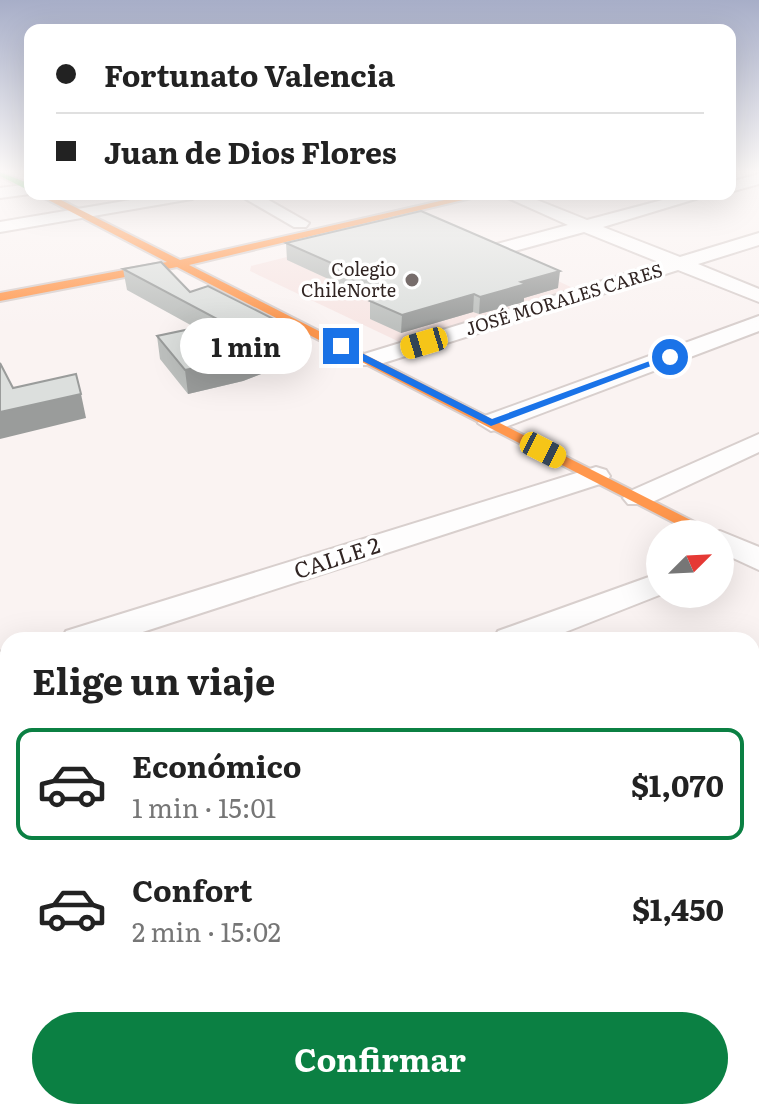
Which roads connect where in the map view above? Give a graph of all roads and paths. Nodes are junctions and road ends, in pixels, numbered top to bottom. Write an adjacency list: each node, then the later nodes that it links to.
1 (101, 224): 8 (street)
2 (294, 224): 8 (street)
3 (353, 224): 10 (street)
4 (582, 224): 6 (street)
5 (592, 224): 6 (street)
6 (586, 226): 9 (street); 11 (street)
7 (759, 239): 11 (street, JOSÉ MORALES CARES)
8 (160, 254): 10 (street); 13 (street)
9 (526, 261)
10 (179, 264): 16 (street); 18 (street)
11 (679, 264): 14 (street, JOSÉ MORALES CARES); 15 (street)
12 (565, 279): 14 (street)
13 (0, 282)
14 (590, 291): 18 (street, JOSÉ MORALES CARES)
15 (759, 296)
16 (0, 297)
17 (759, 323): 19 (street)
18 (369, 360): 19 (street)
19 (491, 423): 21 (street)
20 (759, 442): 22 (street)
21 (596, 476): 22 (street); 25 (street, CALLE 2)
22 (638, 498): 23 (street)
23 (681, 520)
24 (646, 588): 26 (street)
25 (105, 632)
26 (532, 632)

